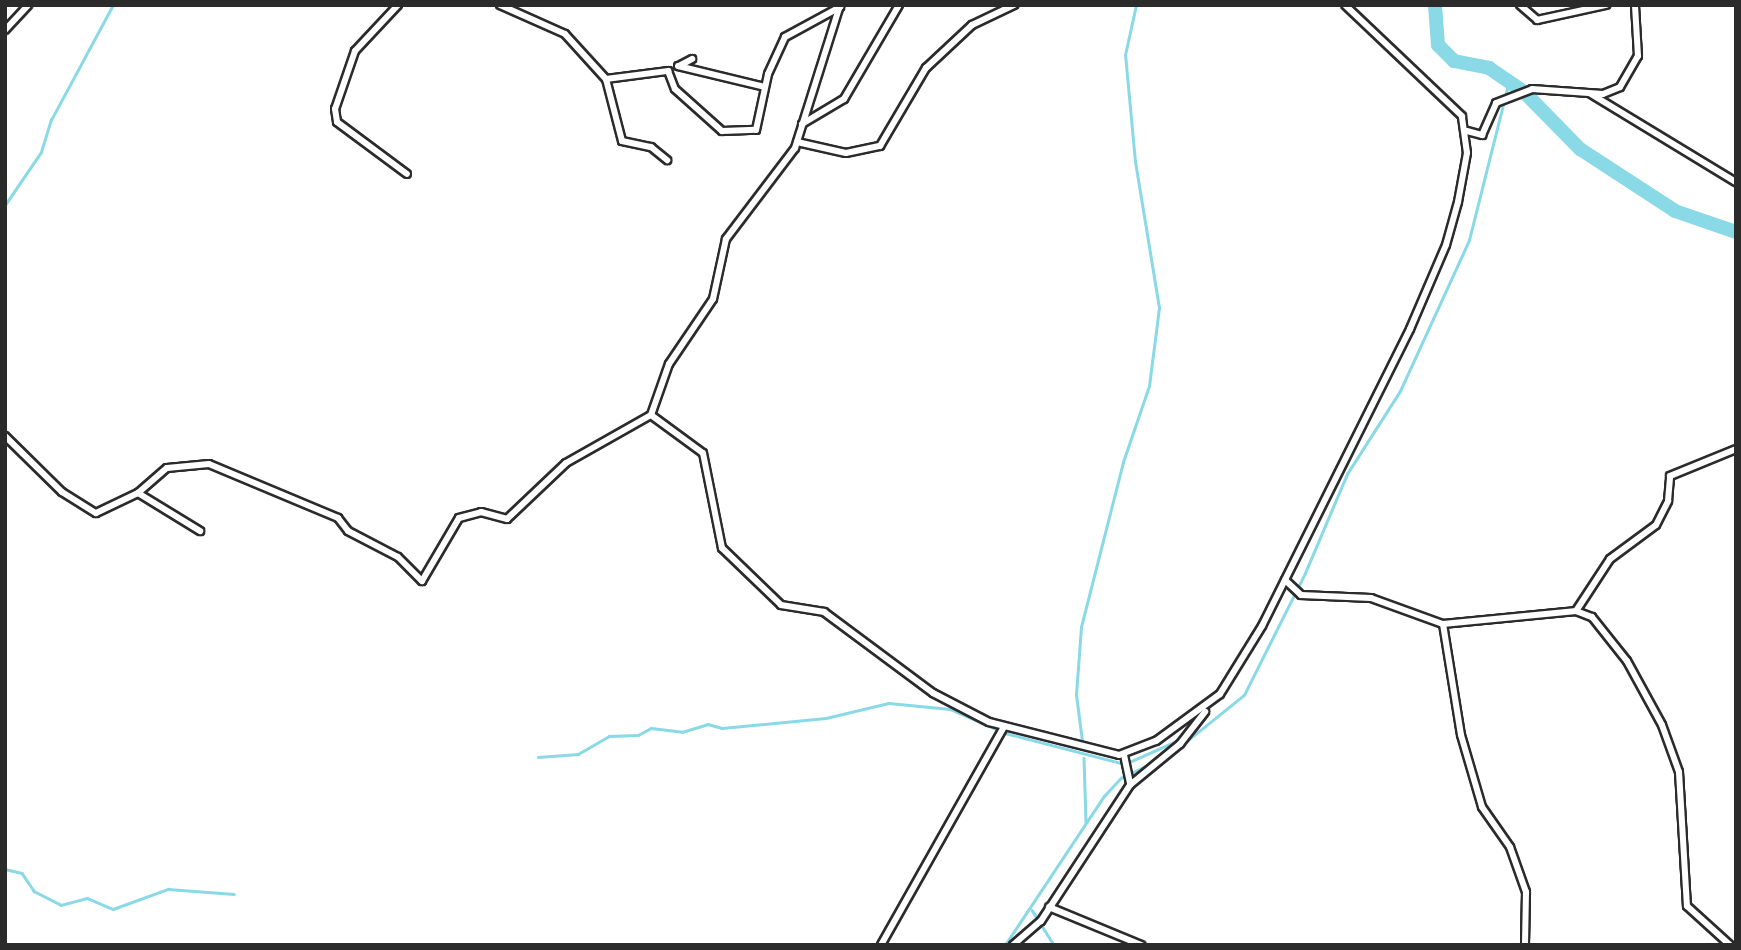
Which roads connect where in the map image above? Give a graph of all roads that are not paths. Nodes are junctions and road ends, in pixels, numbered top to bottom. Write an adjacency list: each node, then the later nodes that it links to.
1 (29, 5): 11 (street)
2 (398, 5): 22 (street)
3 (500, 5): 15 (street)
4 (899, 5): 18 (street)
5 (1014, 5): 20 (street)
6 (1345, 5): 19 (street)
7 (1520, 5): 8 (street)
8 (1606, 5)
9 (1635, 5): 17 (street)
10 (840, 6): 16 (street); 18 (street)
11 (5, 30)
12 (692, 59): 13 (street)
13 (678, 66): 14 (street); 16 (street)
14 (668, 71): 15 (street); 16 (street)
15 (606, 79): 21 (street)
16 (765, 87)
17 (1590, 93): 19 (street); 23 (street)
18 (803, 124): 20 (street)
19 (1467, 131): 29 (street)
20 (797, 142): 24 (street)
21 (667, 160)
22 (407, 174)
23 (1736, 182)
24 (651, 415): 27 (street); 33 (street)
25 (5, 436): 27 (street)
26 (1736, 449): 30 (street)
27 (138, 493): 28 (street)
28 (200, 531)
29 (1285, 580): 31 (street); 32 (street)
30 (1576, 611): 31 (street); 41 (street)
31 (1443, 624): 40 (street)
32 (1209, 706): 34 (street); 35 (street)
33 (1004, 727): 34 (street); 37 (street)
34 (1124, 755): 35 (street)
35 (1130, 785): 36 (street)
36 (1049, 907): 38 (street); 39 (street)
37 (881, 945)
38 (1013, 945)
39 (1141, 945)
40 (1525, 945)
41 (1730, 945)

